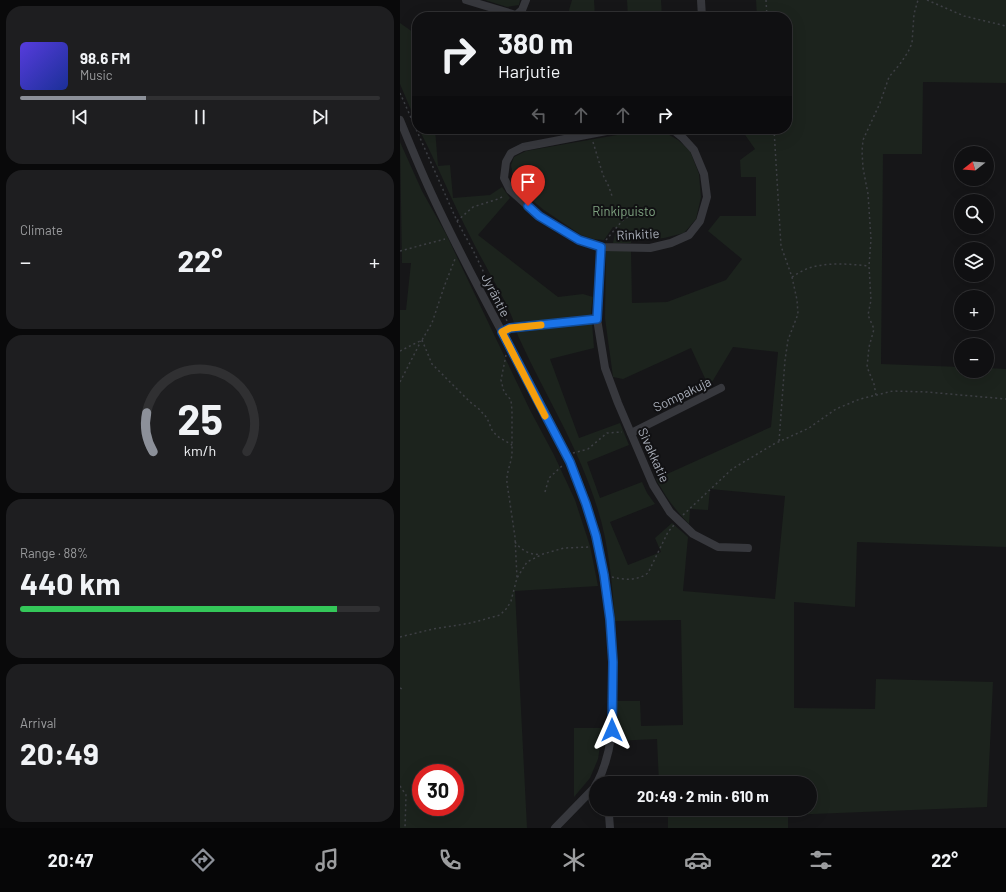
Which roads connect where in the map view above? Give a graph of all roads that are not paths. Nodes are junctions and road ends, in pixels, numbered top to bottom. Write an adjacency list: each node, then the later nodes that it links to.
1 (466, 0): 4 (street)
2 (526, 0): 5 (street)
3 (701, 0): 6 (street)
4 (506, 12)
5 (520, 12)
6 (702, 12)
7 (400, 120): 12 (street, Jyräntie)
8 (591, 134): 10 (street, Rinkitie)
9 (678, 134): 10 (street, Rinkitie)
10 (602, 247): 11 (street, Sivakkatie)
11 (597, 319): 12 (street); 14 (street, Sivakkatie)
12 (502, 332): 16 (street, Jyräntie)
13 (721, 388): 14 (street, Sompakuja)
14 (630, 431): 15 (street, Sivakkatie)
15 (748, 548)
16 (600, 776)
17 (589, 794): 19 (street, Jyräntie)
18 (609, 816): 20 (street)
19 (555, 828)
20 (610, 828)

